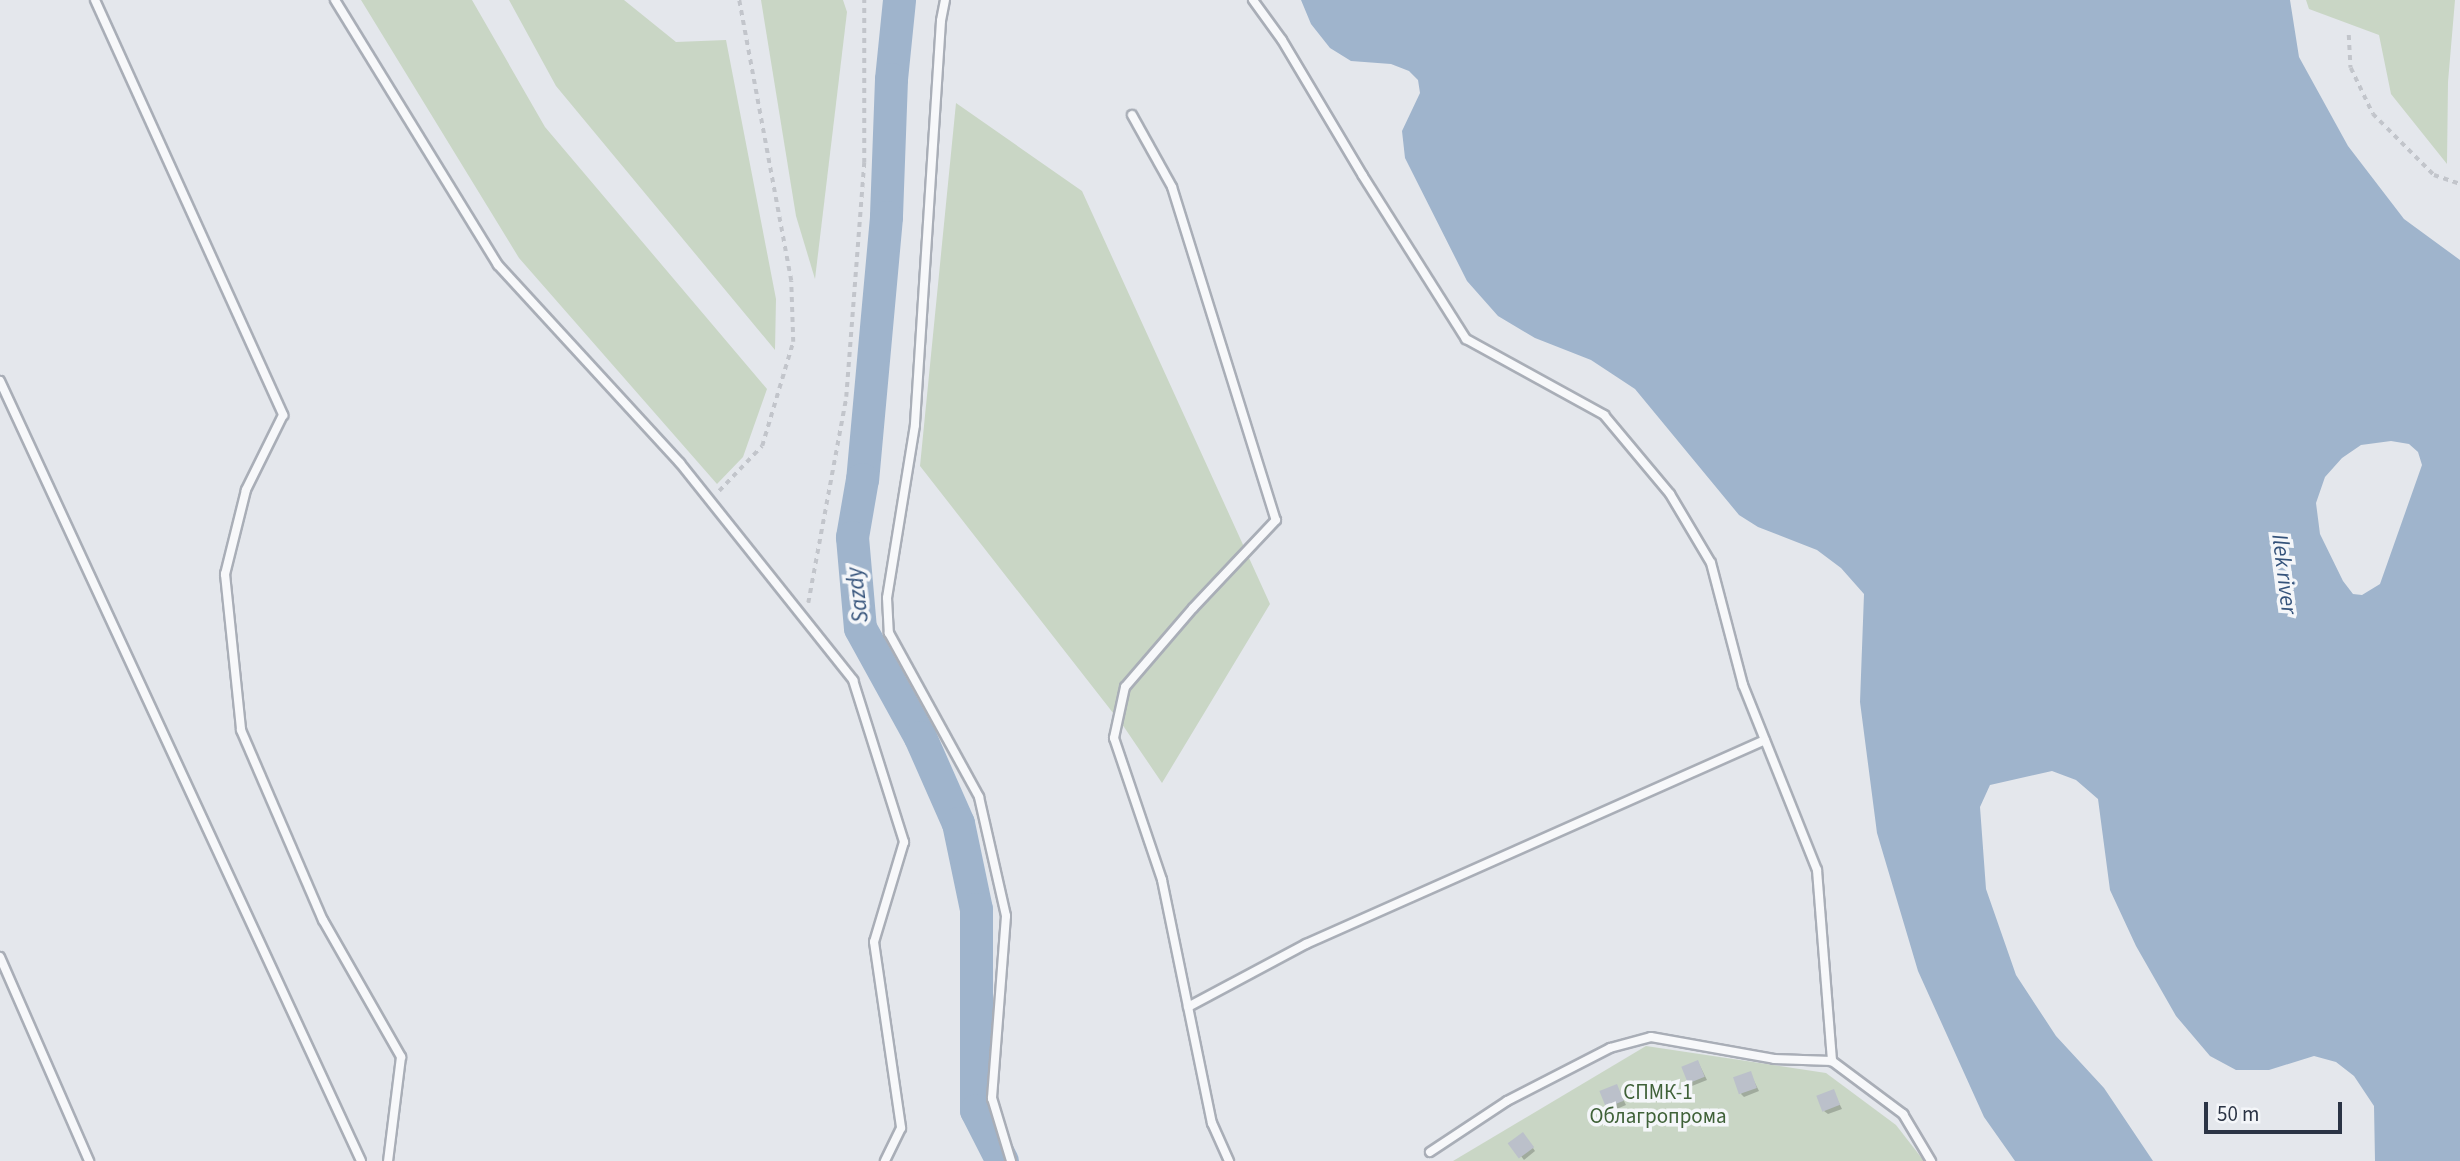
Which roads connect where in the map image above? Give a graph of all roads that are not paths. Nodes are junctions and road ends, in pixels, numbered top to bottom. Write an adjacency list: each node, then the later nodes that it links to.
1 (95, 0): 14 (lane)
2 (335, 0): 15 (lane)
3 (945, 0): 16 (lane)
4 (1253, 0): 7 (lane)
5 (1132, 115): 9 (lane)
6 (0, 381): 13 (lane)
7 (1765, 740): 9 (lane); 10 (lane)
8 (0, 957): 12 (lane)
9 (1188, 1007): 17 (lane)
10 (1832, 1061): 11 (lane); 18 (lane)
11 (1430, 1152)
12 (89, 1161)
13 (361, 1161)
14 (388, 1161)
15 (885, 1161)
16 (1011, 1161)
17 (1229, 1161)
18 (1931, 1161)

